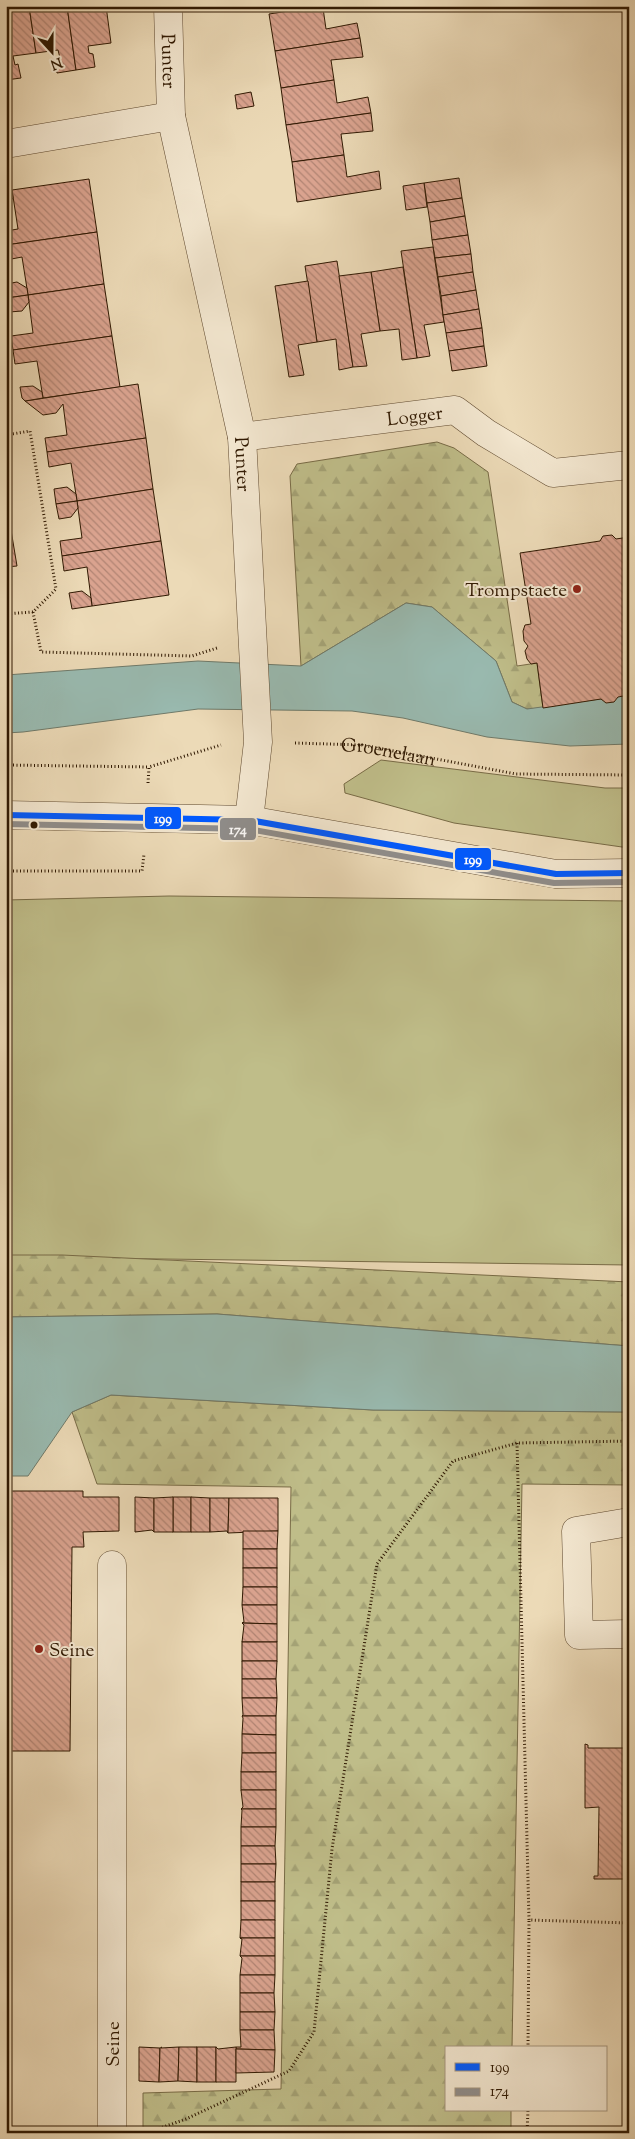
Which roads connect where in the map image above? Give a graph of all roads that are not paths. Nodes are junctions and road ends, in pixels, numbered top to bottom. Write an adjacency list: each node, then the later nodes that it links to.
1 (168, 6): 2 (street, Punter)
2 (171, 116): 3 (street, Punter); 4 (street, Punter)
3 (6, 144)
4 (242, 436): 5 (street, Logger); 7 (street, Punter)
5 (629, 465)
6 (6, 815): 7 (street)
7 (249, 820): 8 (street)
8 (629, 873)
9 (629, 1522): 11 (street)
10 (112, 1565): 12 (street, Seine)
11 (629, 1634)
12 (112, 2133)

